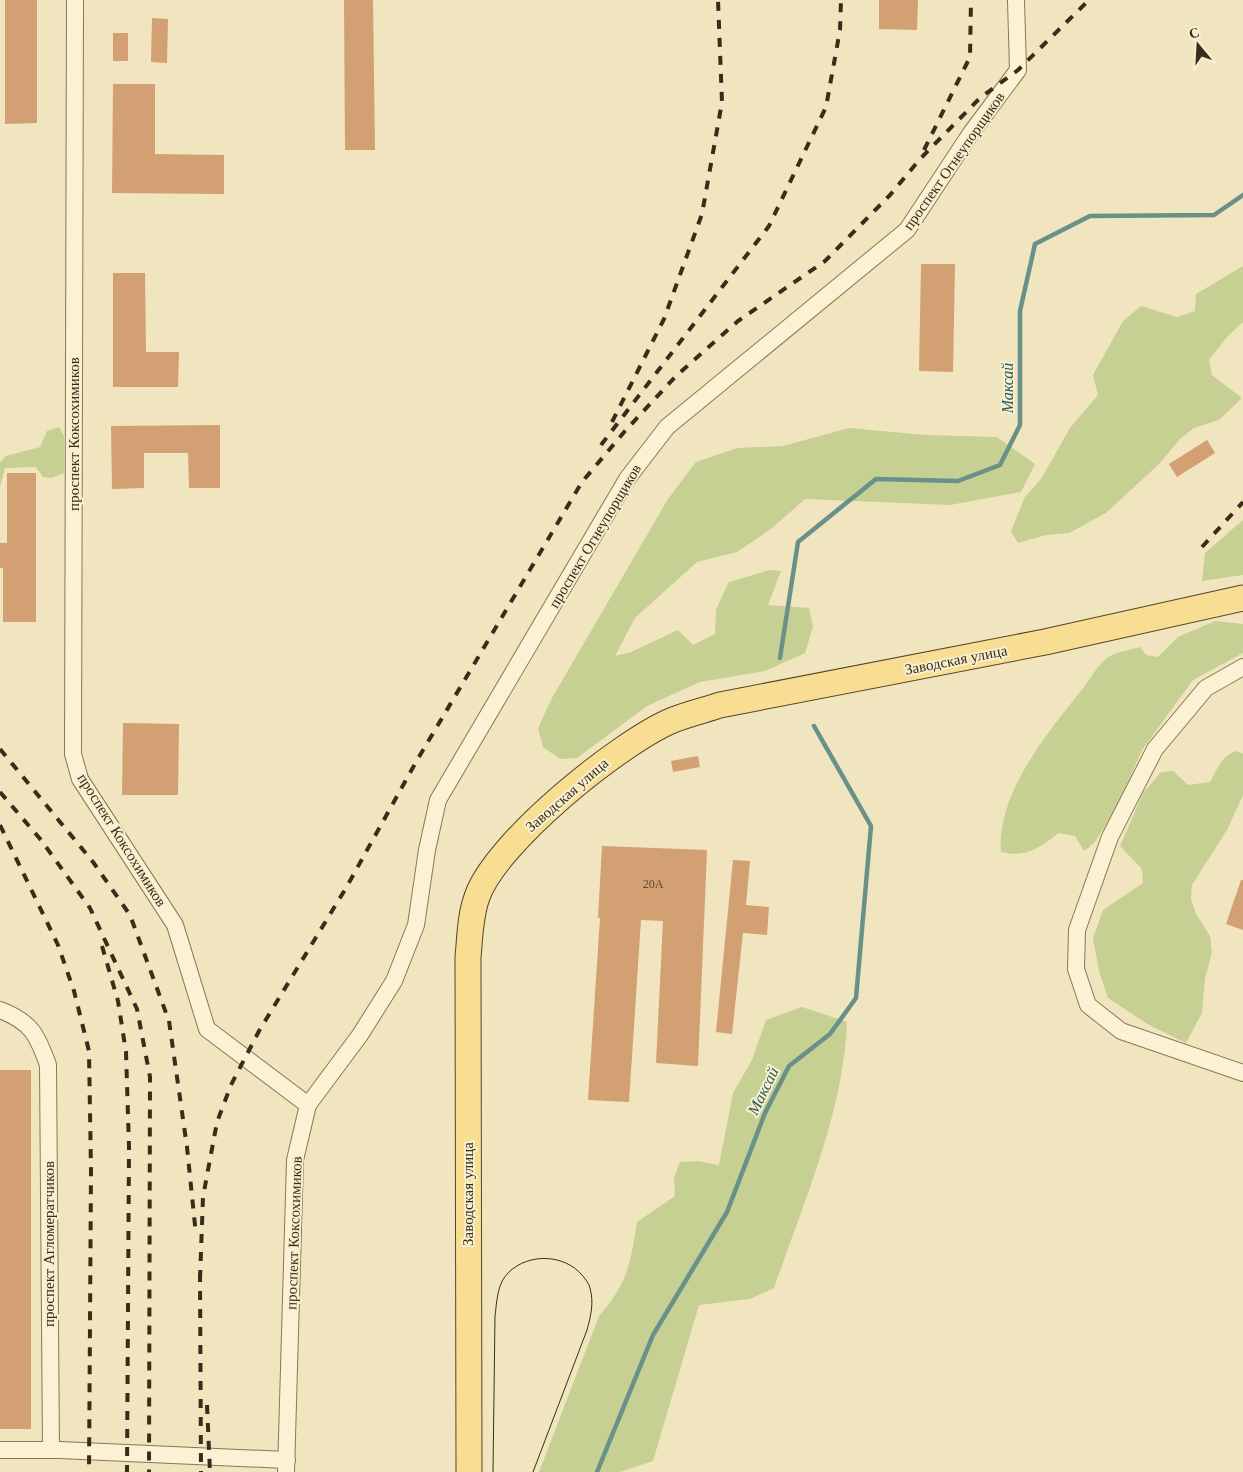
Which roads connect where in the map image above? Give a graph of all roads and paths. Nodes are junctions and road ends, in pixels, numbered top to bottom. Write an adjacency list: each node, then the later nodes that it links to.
1 (75, 0): 7 (street, проспект Коксохимиков)
2 (1016, 0): 7 (street, проспект Огнеупорщиков)
3 (1243, 598): 11 (main road, Заводская улица)
4 (1243, 667): 6 (street)
5 (0, 1010): 8 (street, проспект Агломератчиков)
6 (1243, 1073)
7 (308, 1105): 10 (street, проспект Коксохимиков)
8 (51, 1449): 9 (street); 10 (street)
9 (0, 1450)
10 (287, 1466)
11 (469, 1472)

